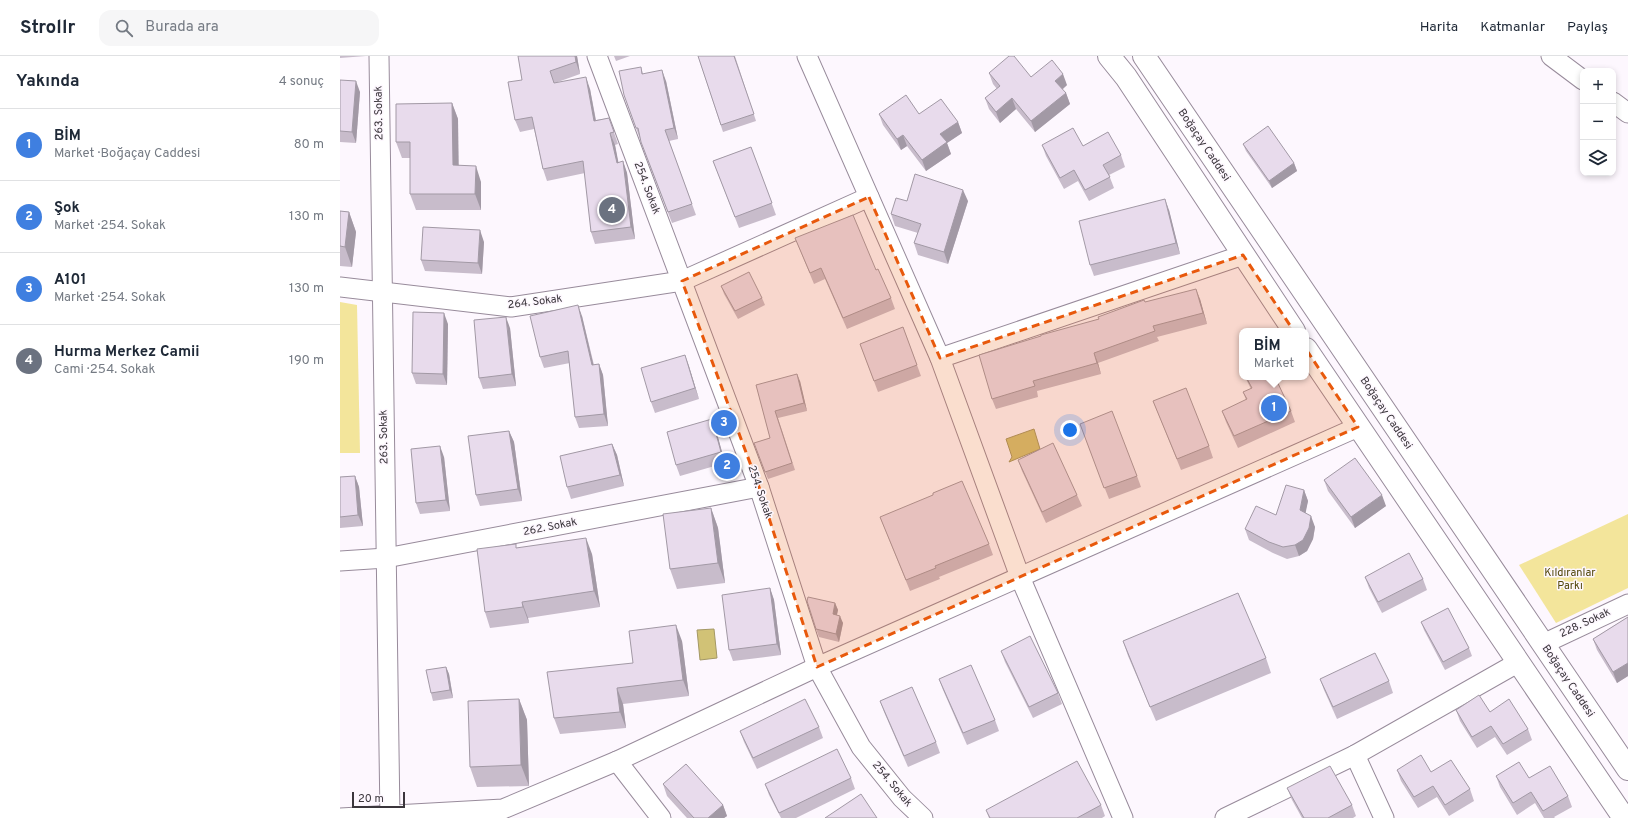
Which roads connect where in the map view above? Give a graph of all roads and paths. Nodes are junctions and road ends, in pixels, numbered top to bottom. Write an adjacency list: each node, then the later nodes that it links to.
1 (378, 56): 14 (street, 263. Sokak)
2 (597, 56): 12 (street, 254. Sokak)
3 (807, 56): 10 (street)
4 (1109, 56): 11 (main road)
5 (1144, 56): 24 (main road, Boğaçay Caddesi)
6 (1551, 56): 7 (street)
7 (1580, 78)
8 (1616, 104): 9 (street)
9 (1628, 113)
10 (869, 197): 12 (street, 264. Sokak); 17 (street)
11 (1243, 255): 15 (main road); 17 (street)
12 (682, 281): 14 (street, 264. Sokak); 19 (street, 254. Sokak)
13 (340, 287): 14 (street, 264. Sokak)
14 (382, 293): 20 (street, 263. Sokak)
15 (1292, 328)
16 (1309, 354): 18 (main road)
17 (940, 358): 22 (street)
18 (1358, 427): 22 (street); 25 (main road)
19 (759, 487): 20 (street, 262. Sokak); 26 (street, 254. Sokak)
20 (386, 558): 21 (street, 262. Sokak); 30 (street, 263. Sokak)
21 (340, 561)
22 (1020, 576): 26 (street); 34 (street)
23 (1628, 604): 24 (street, 228. Sokak)
24 (1543, 644): 29 (main road, Boğaçay Caddesi)
25 (1519, 662): 27 (street); 37 (main road)
26 (817, 667): 28 (street); 33 (street, 254. Sokak)
27 (1355, 755): 35 (street); 36 (street)
28 (617, 761): 30 (street); 32 (street)
29 (1628, 769)
30 (390, 817): 31 (street)
31 (340, 818)
32 (661, 818)
33 (923, 818)
34 (1123, 818)
35 (1226, 818)
36 (1384, 818)
37 (1624, 818)

